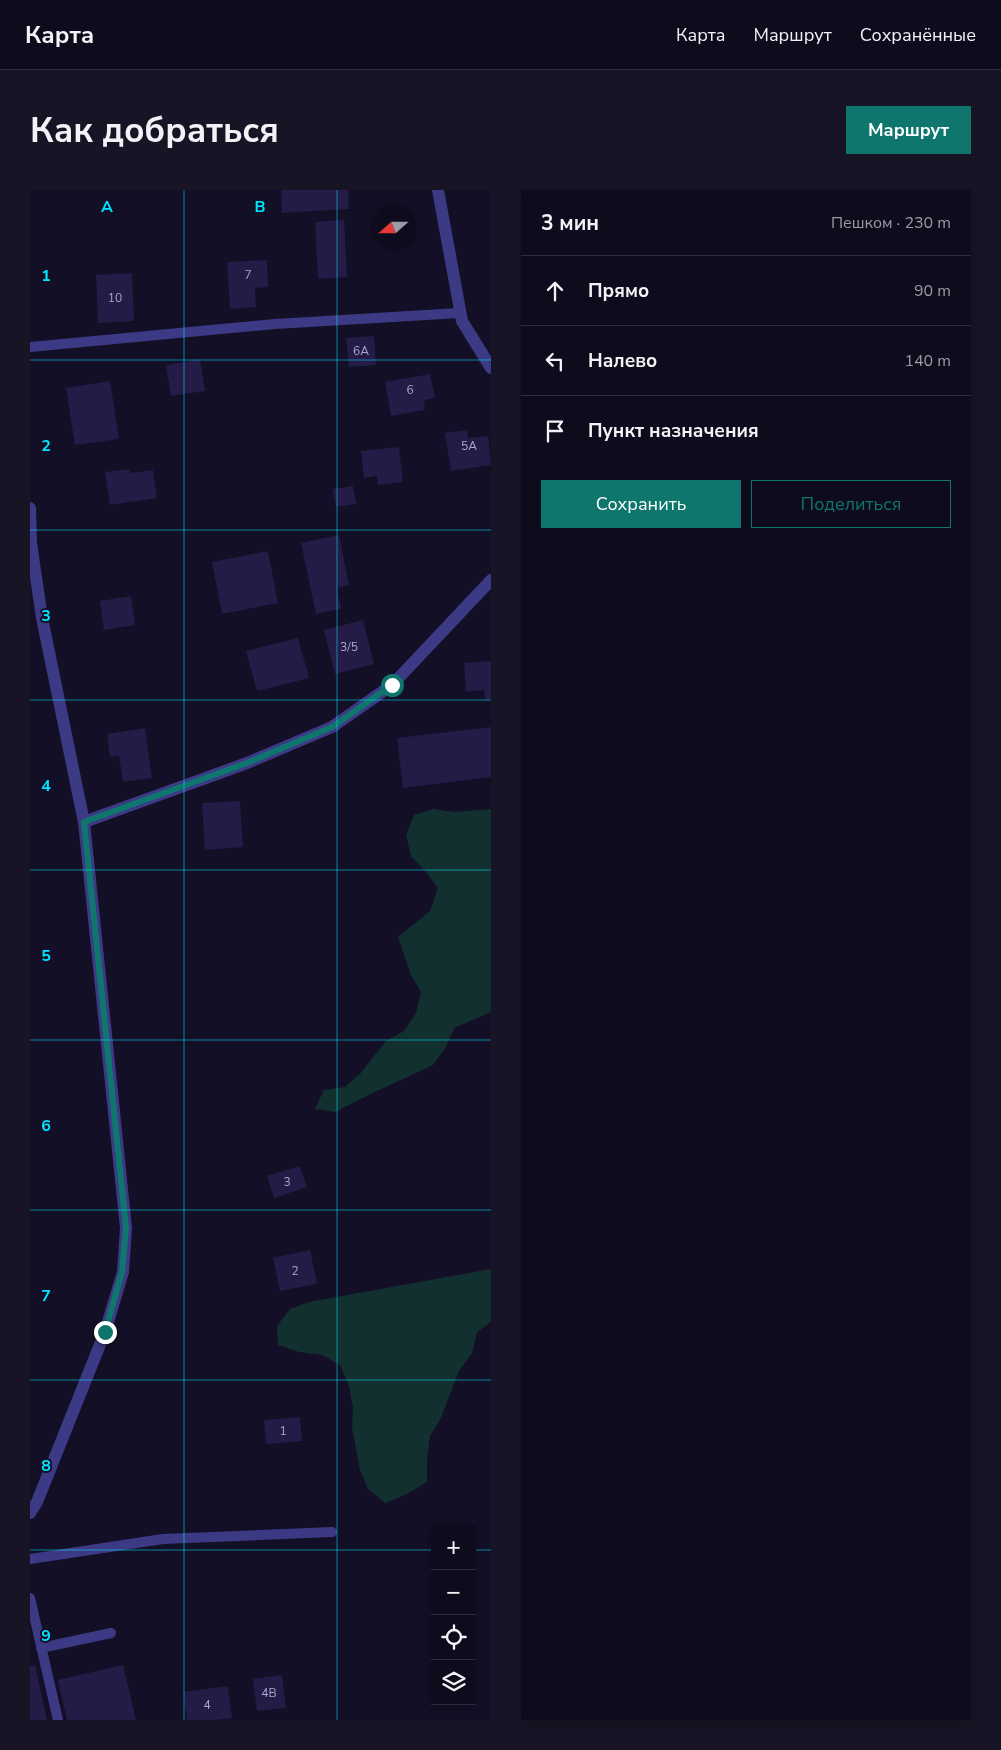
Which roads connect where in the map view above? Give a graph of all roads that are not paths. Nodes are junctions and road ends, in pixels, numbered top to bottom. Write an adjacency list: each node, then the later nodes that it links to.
1 (438, 190): 2 (street)
2 (460, 313): 3 (lane); 4 (street)
3 (30, 347)
4 (491, 368)
5 (30, 508): 7 (street)
6 (491, 580): 7 (street)
7 (84, 822): 8 (street)
8 (30, 1513)
9 (332, 1532): 10 (lane)
10 (30, 1560)
11 (30, 1598): 12 (lane)
12 (34, 1633): 14 (lane)
13 (111, 1633): 14 (lane)
14 (41, 1648): 15 (lane)
15 (58, 1720)

